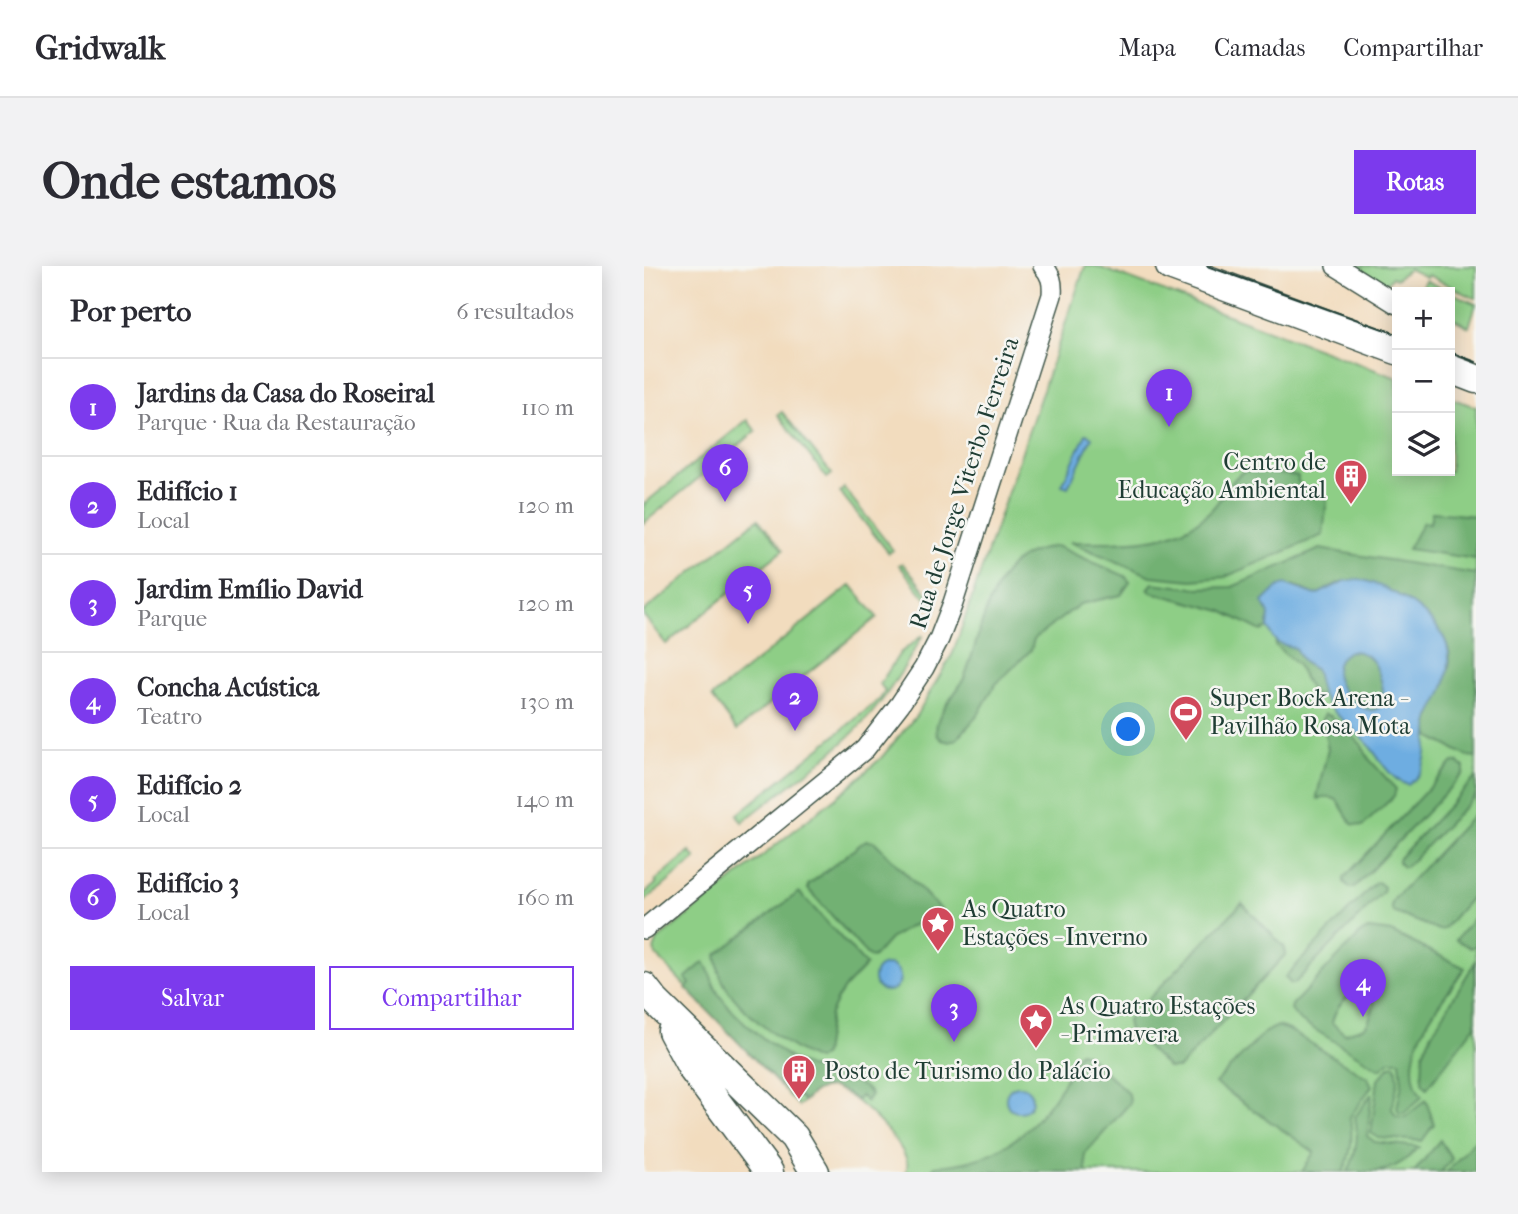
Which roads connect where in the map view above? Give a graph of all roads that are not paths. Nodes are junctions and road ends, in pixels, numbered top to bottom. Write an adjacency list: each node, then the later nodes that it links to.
1 (1043, 266): 8 (street, Rua de Jorge Viterbo Ferreira)
2 (1170, 266): 5 (main road)
3 (1336, 266): 4 (street)
4 (1392, 301)
5 (1392, 348)
6 (1455, 371): 7 (main road)
7 (1476, 379)
8 (644, 929)
9 (650, 994): 10 (main road); 11 (main road)
10 (772, 1168)
11 (815, 1172)

